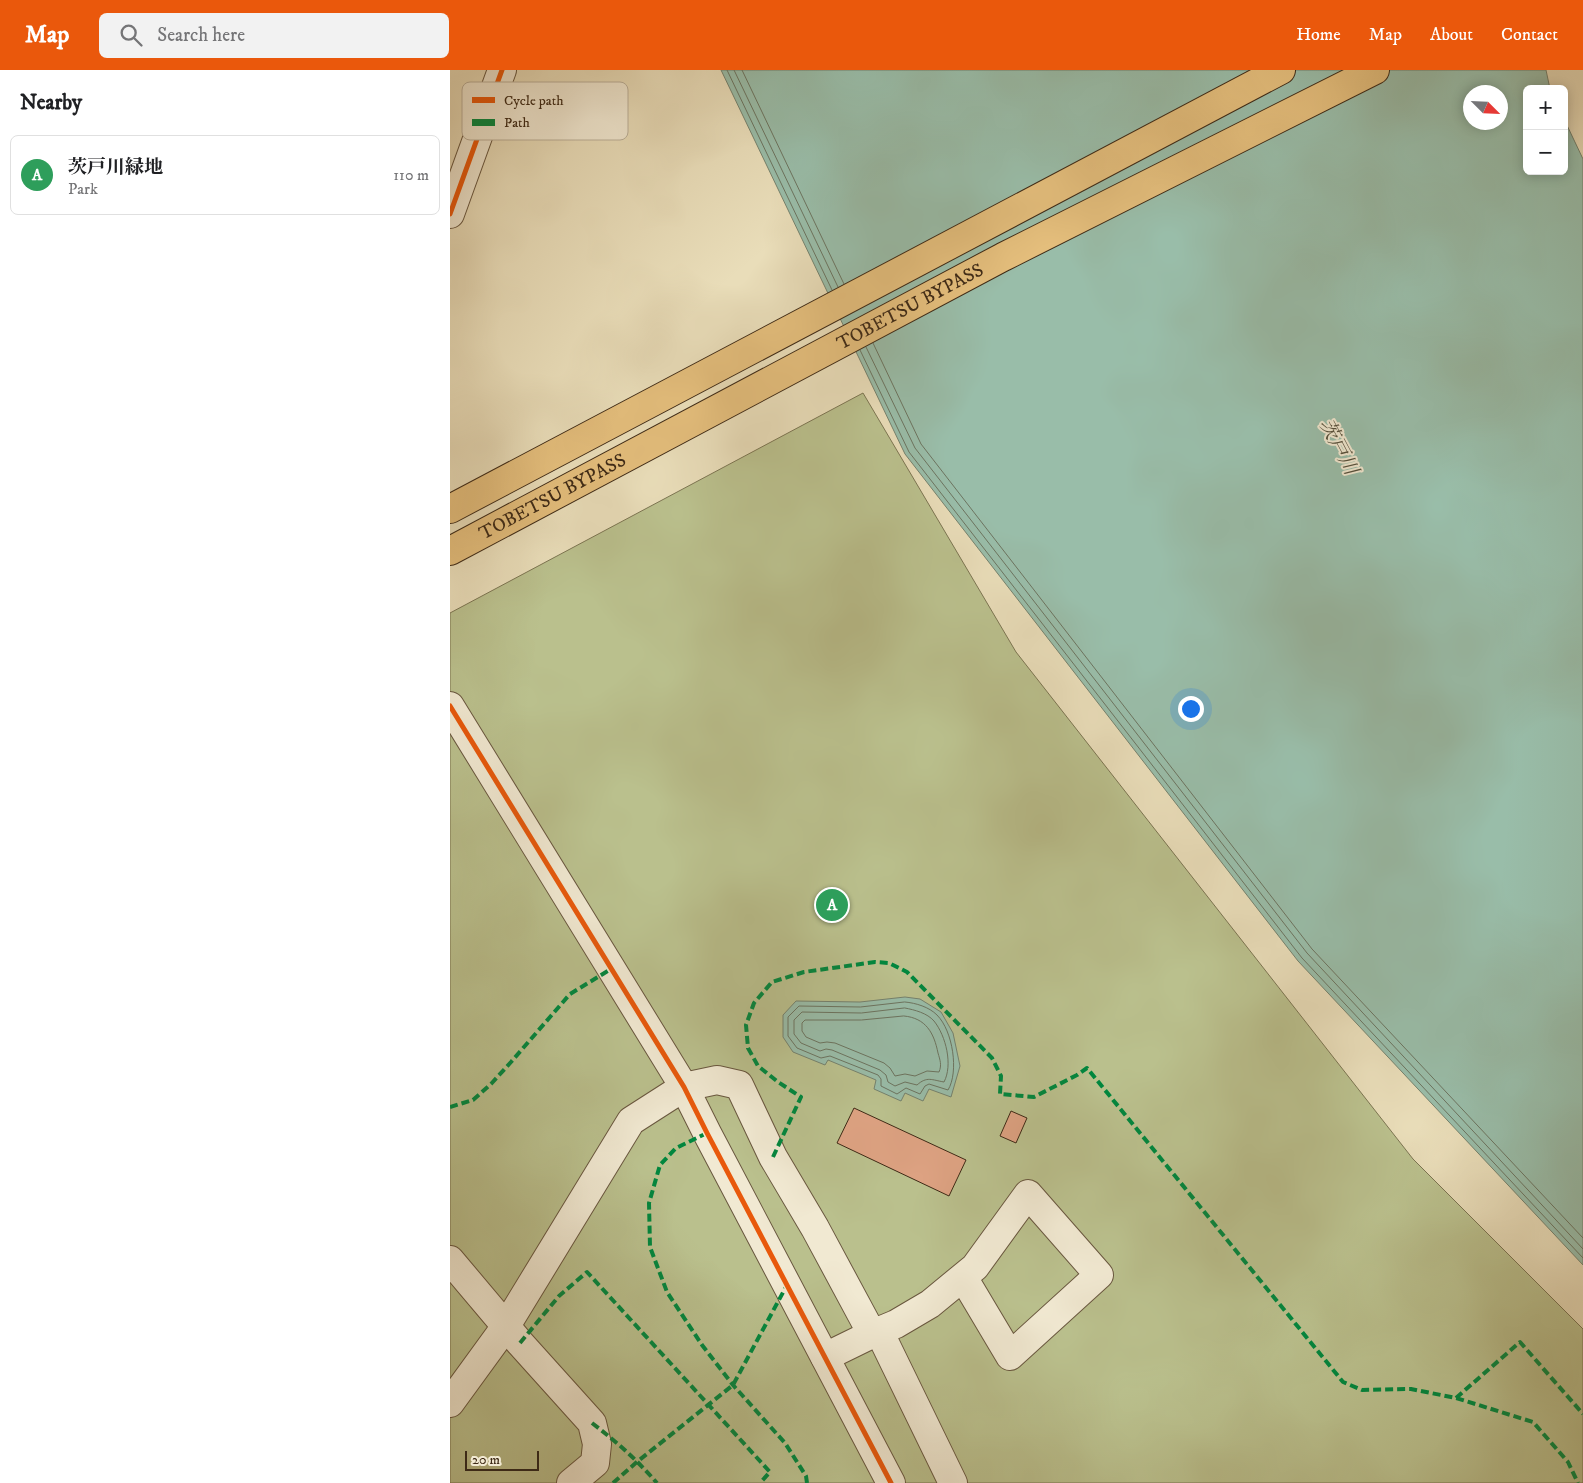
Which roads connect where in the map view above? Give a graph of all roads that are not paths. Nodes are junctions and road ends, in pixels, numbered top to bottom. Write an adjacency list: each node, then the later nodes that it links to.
1 (502, 70): 4 (street)
2 (1281, 70): 7 (highway, TOBETSU BYPASS)
3 (1375, 70): 8 (highway, TOBETSU BYPASS)
4 (498, 82)
5 (477, 140): 6 (street)
6 (450, 214)
7 (450, 510)
8 (450, 551)
9 (450, 706): 10 (street)
10 (684, 1087): 13 (street); 14 (street); 15 (street)
11 (450, 1260): 13 (street)
12 (963, 1277): 12 (street); 14 (street)
13 (506, 1326): 16 (street); 17 (street)
14 (876, 1332): 15 (street); 19 (street)
15 (825, 1357): 18 (street)
16 (450, 1403)
17 (571, 1483)
18 (891, 1483)
19 (953, 1483)

